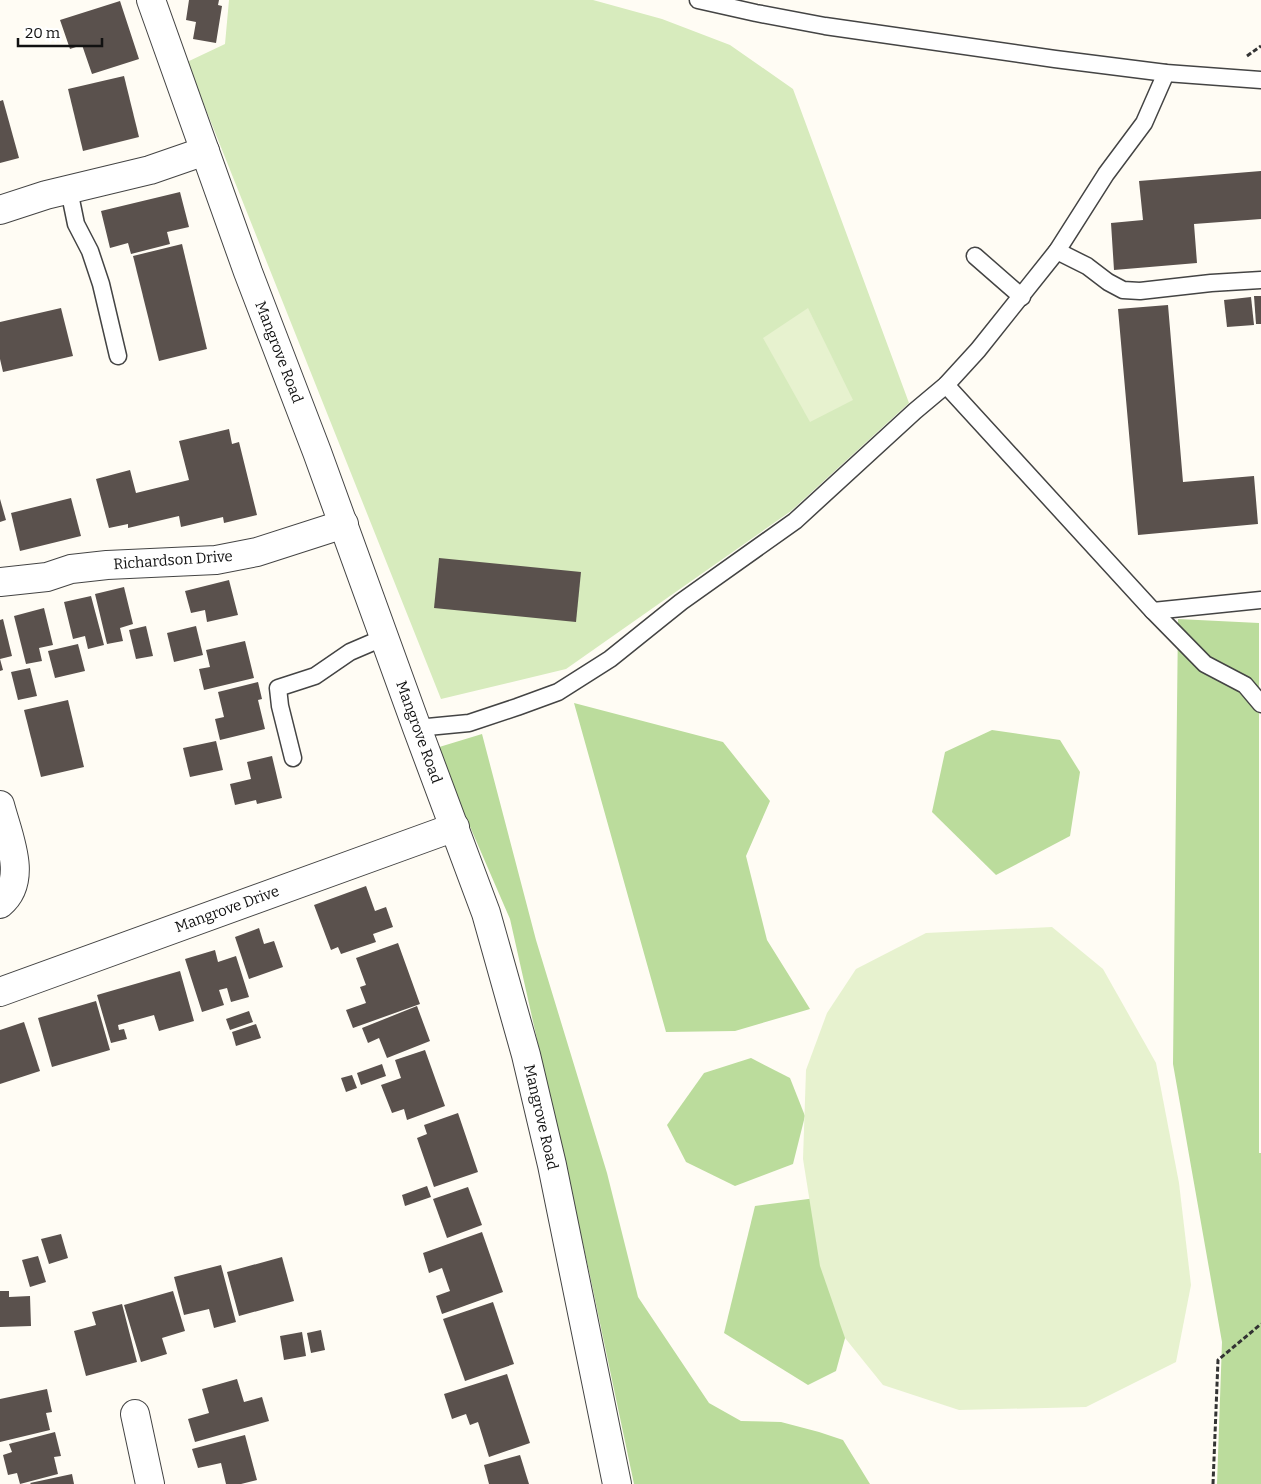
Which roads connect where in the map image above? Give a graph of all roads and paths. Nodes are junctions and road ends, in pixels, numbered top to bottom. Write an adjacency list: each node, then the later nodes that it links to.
1 (151, 0): 5 (street, Mangrove Road)
2 (698, 0): 3 (lane)
3 (1166, 73): 4 (lane); 8 (lane)
4 (1261, 80)
5 (205, 151): 6 (street); 14 (street, Mangrove Road)
6 (69, 190): 7 (street); 12 (lane)
7 (0, 210)
8 (1057, 252): 10 (lane); 11 (lane)
9 (975, 256): 11 (lane)
10 (1261, 280)
11 (1022, 297): 13 (lane)
12 (118, 356)
13 (946, 385): 17 (lane); 20 (lane)
14 (344, 524): 15 (street, Richardson Drive); 18 (street, Mangrove Road)
15 (0, 582)
16 (1261, 600): 17 (lane)
17 (1153, 611): 19 (lane)
18 (385, 637): 20 (street, Mangrove Road); 21 (lane)
19 (1261, 704)
20 (417, 728): 23 (street, Mangrove Road)
21 (294, 758)
22 (0, 805): 24 (street)
23 (455, 827): 25 (street, Mangrove Drive); 29 (street, Mangrove Road)
24 (0, 904)
25 (0, 992)
26 (1261, 1324): 30 (path)
27 (135, 1414): 28 (street)
28 (150, 1484)
29 (617, 1484)
30 (1213, 1484)

